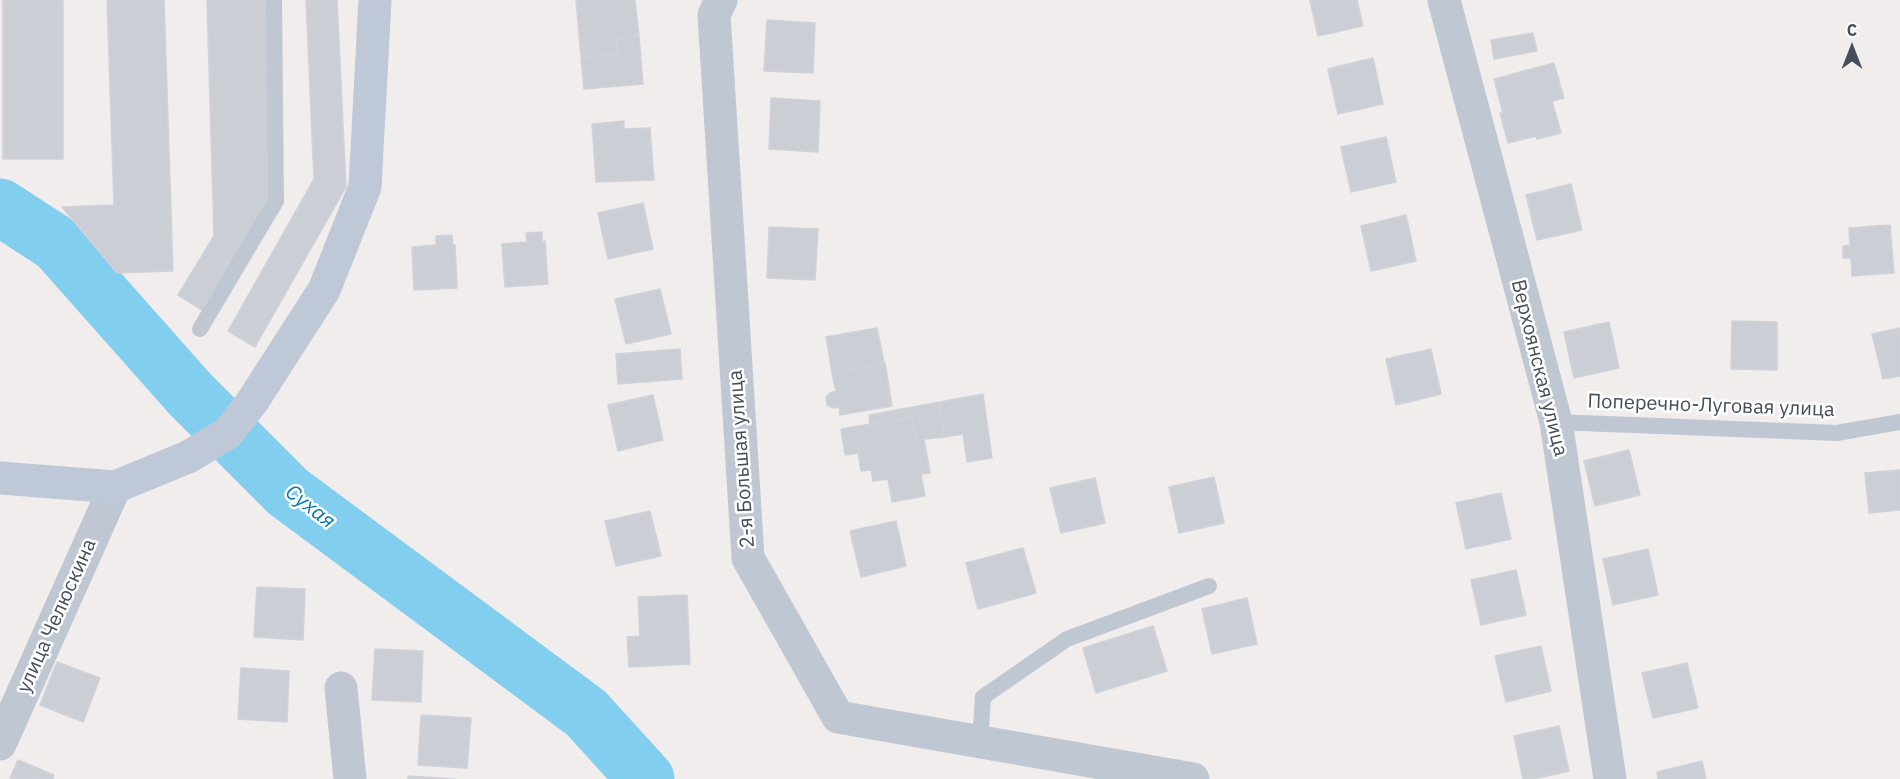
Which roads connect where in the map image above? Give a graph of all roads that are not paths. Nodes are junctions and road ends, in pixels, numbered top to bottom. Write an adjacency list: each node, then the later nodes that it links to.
1 (274, 0): 5 (lane)
2 (375, 0): 9 (street)
3 (721, 0): 12 (street, 2-я Большая улица)
4 (1444, 0): 6 (street, Верхоянская улица)
5 (200, 329)
6 (1556, 422): 7 (lane, Поперечно-Луговая улица); 16 (street, Верхоянская улица)
7 (1900, 422)
8 (0, 478): 9 (street)
9 (115, 487): 13 (street, улица Челюскина)
10 (1209, 586): 12 (lane)
11 (342, 688): 14 (street)
12 (980, 742): 15 (street, 2-я Большая улица)
13 (0, 744)
14 (350, 779)
15 (1193, 779)
16 (1610, 779)

